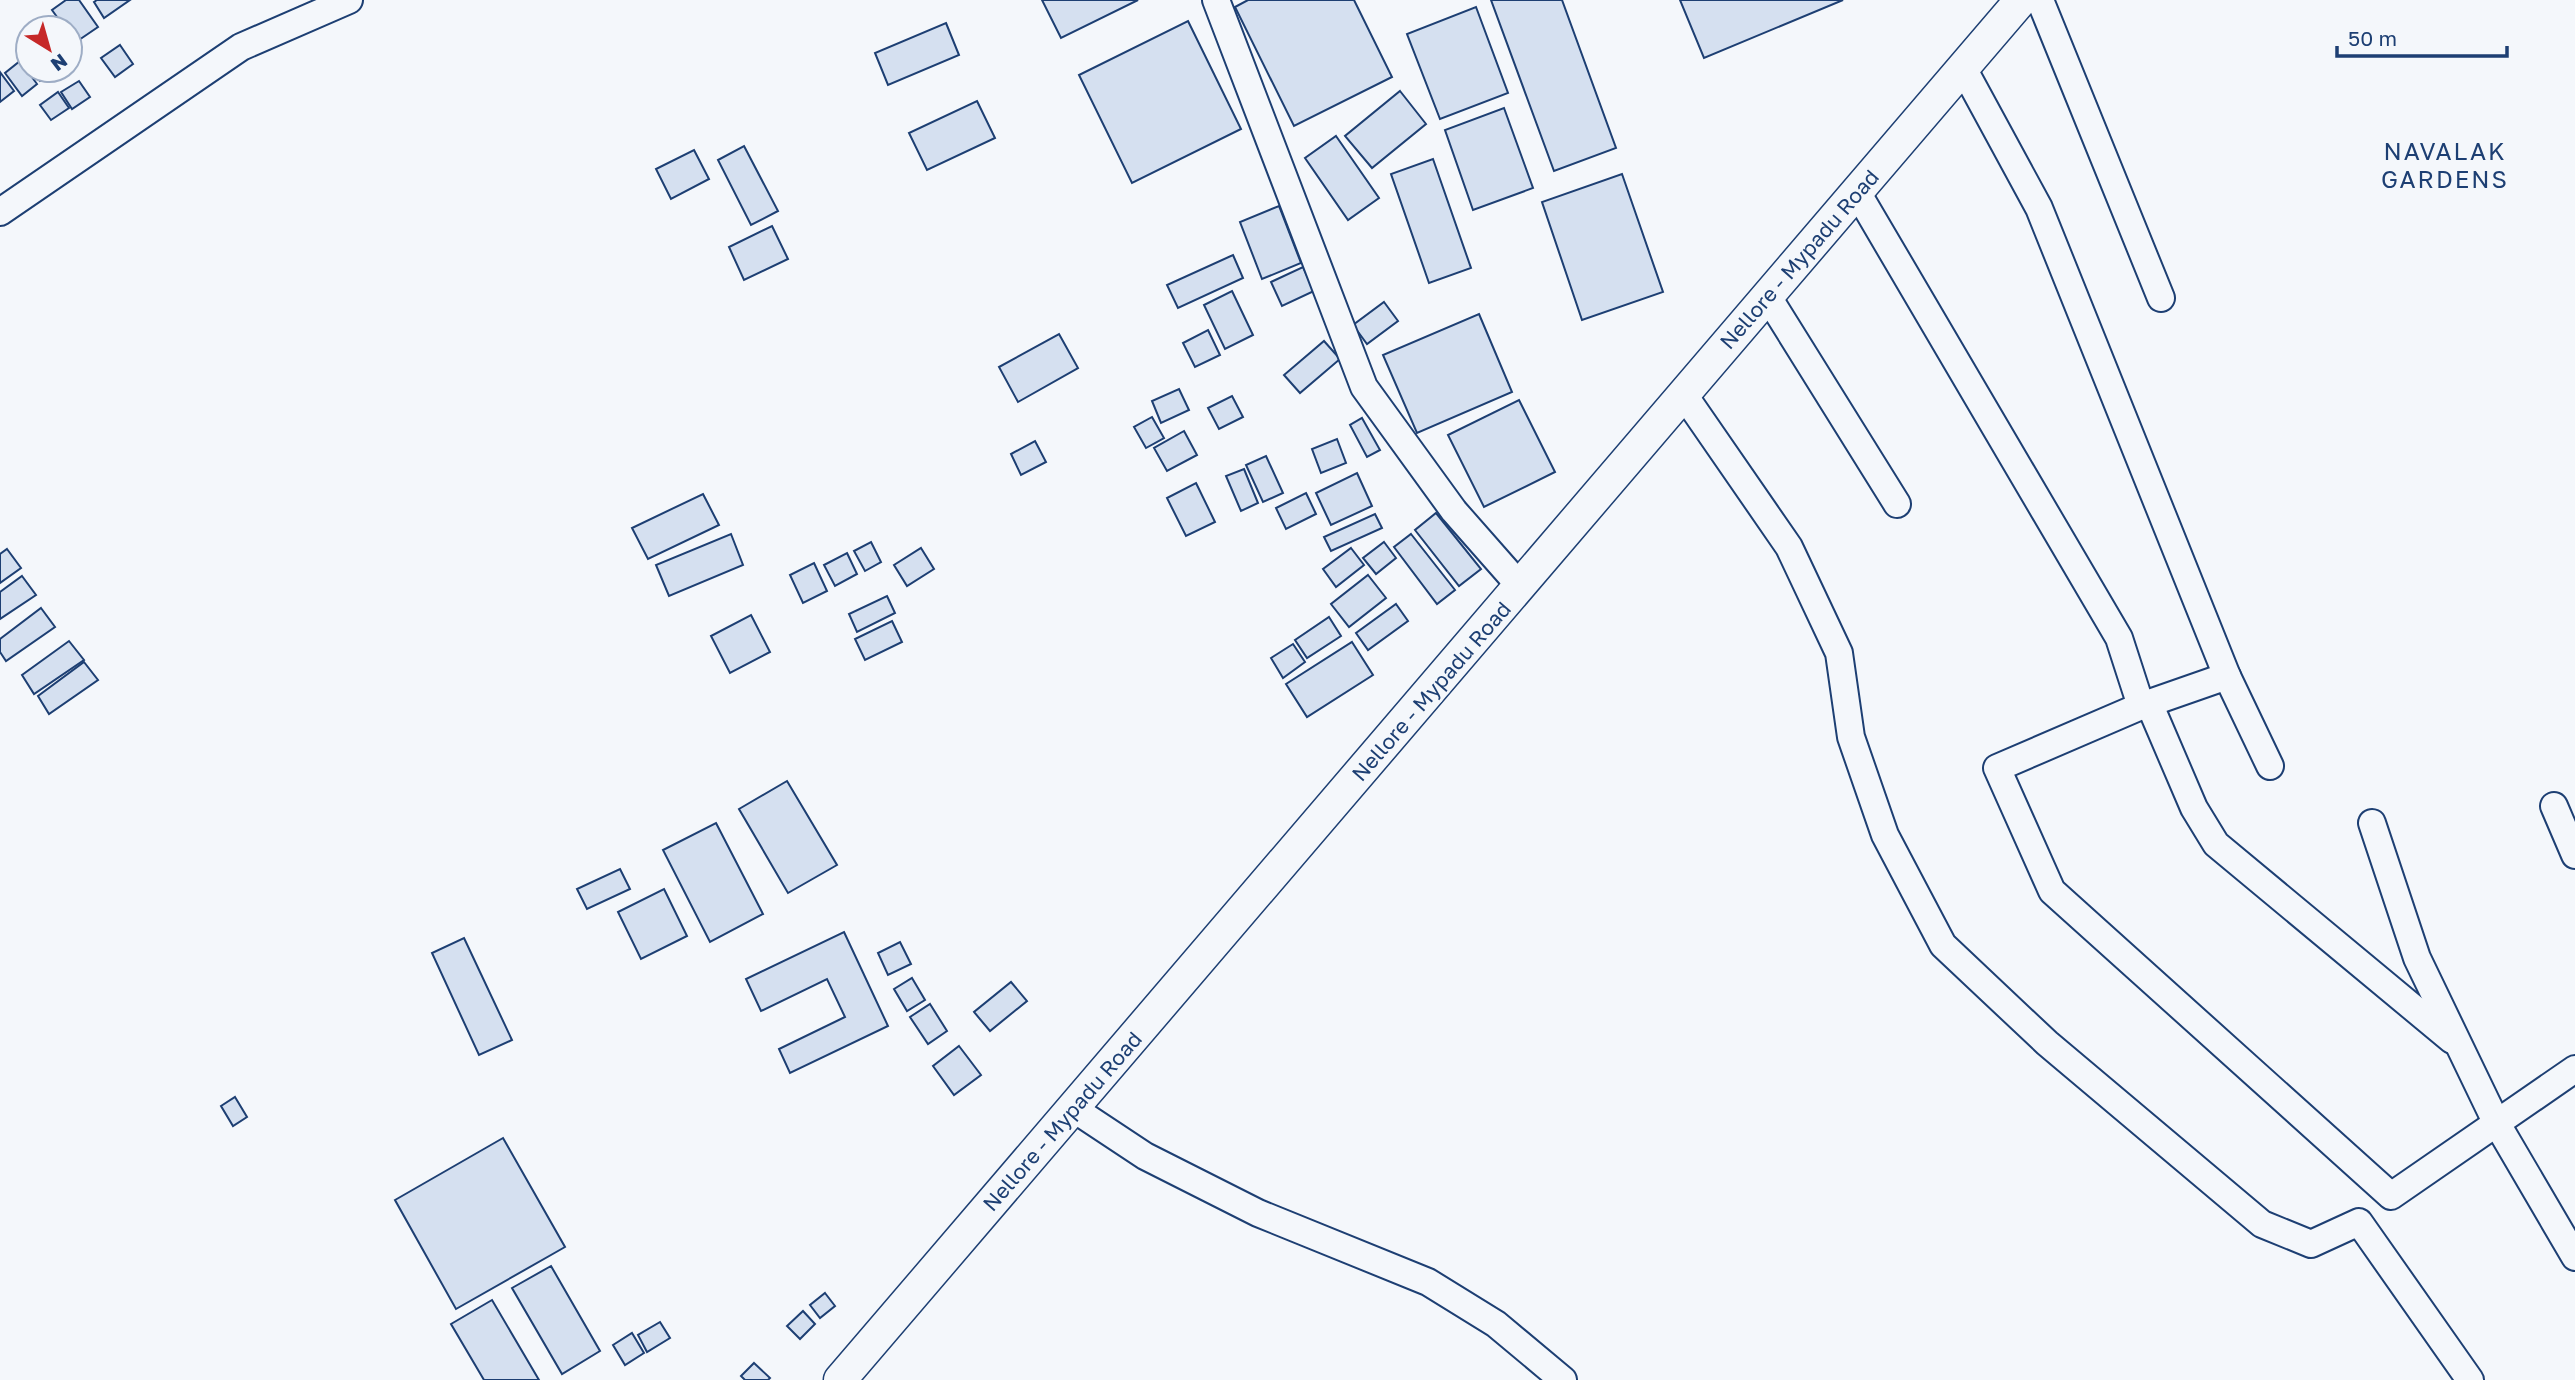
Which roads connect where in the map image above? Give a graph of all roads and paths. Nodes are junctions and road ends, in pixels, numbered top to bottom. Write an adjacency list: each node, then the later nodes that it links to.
1 (349, 0): 7 (street)
2 (1216, 0): 12 (street)
3 (2021, 0): 5 (main road, Nellore - Mypadu Road)
4 (2040, 0): 9 (street)
5 (1963, 68): 6 (main road, Nellore - Mypadu Road); 13 (street)
6 (1857, 192): 8 (main road, Nellore - Mypadu Road); 14 (street)
7 (0, 212)
8 (1768, 297): 10 (main road, Nellore - Mypadu Road); 11 (street)
9 (2161, 298)
10 (1684, 395): 12 (main road, Nellore - Mypadu Road); 26 (street)
11 (1897, 504)
12 (1520, 586): 21 (main road, Nellore - Mypadu Road)
13 (2227, 676): 14 (street); 15 (street)
14 (2145, 704): 19 (street); 22 (street)
15 (2270, 766)
16 (2554, 806): 18 (street)
17 (2372, 823): 19 (street)
18 (2575, 855)
19 (2459, 1046): 22 (street)
20 (2575, 1069): 22 (street)
21 (1073, 1109): 24 (main road, Nellore - Mypadu Road); 25 (street)
22 (2496, 1122): 23 (street)
23 (2575, 1257)
24 (840, 1380)
25 (1563, 1380)
26 (2470, 1380)

